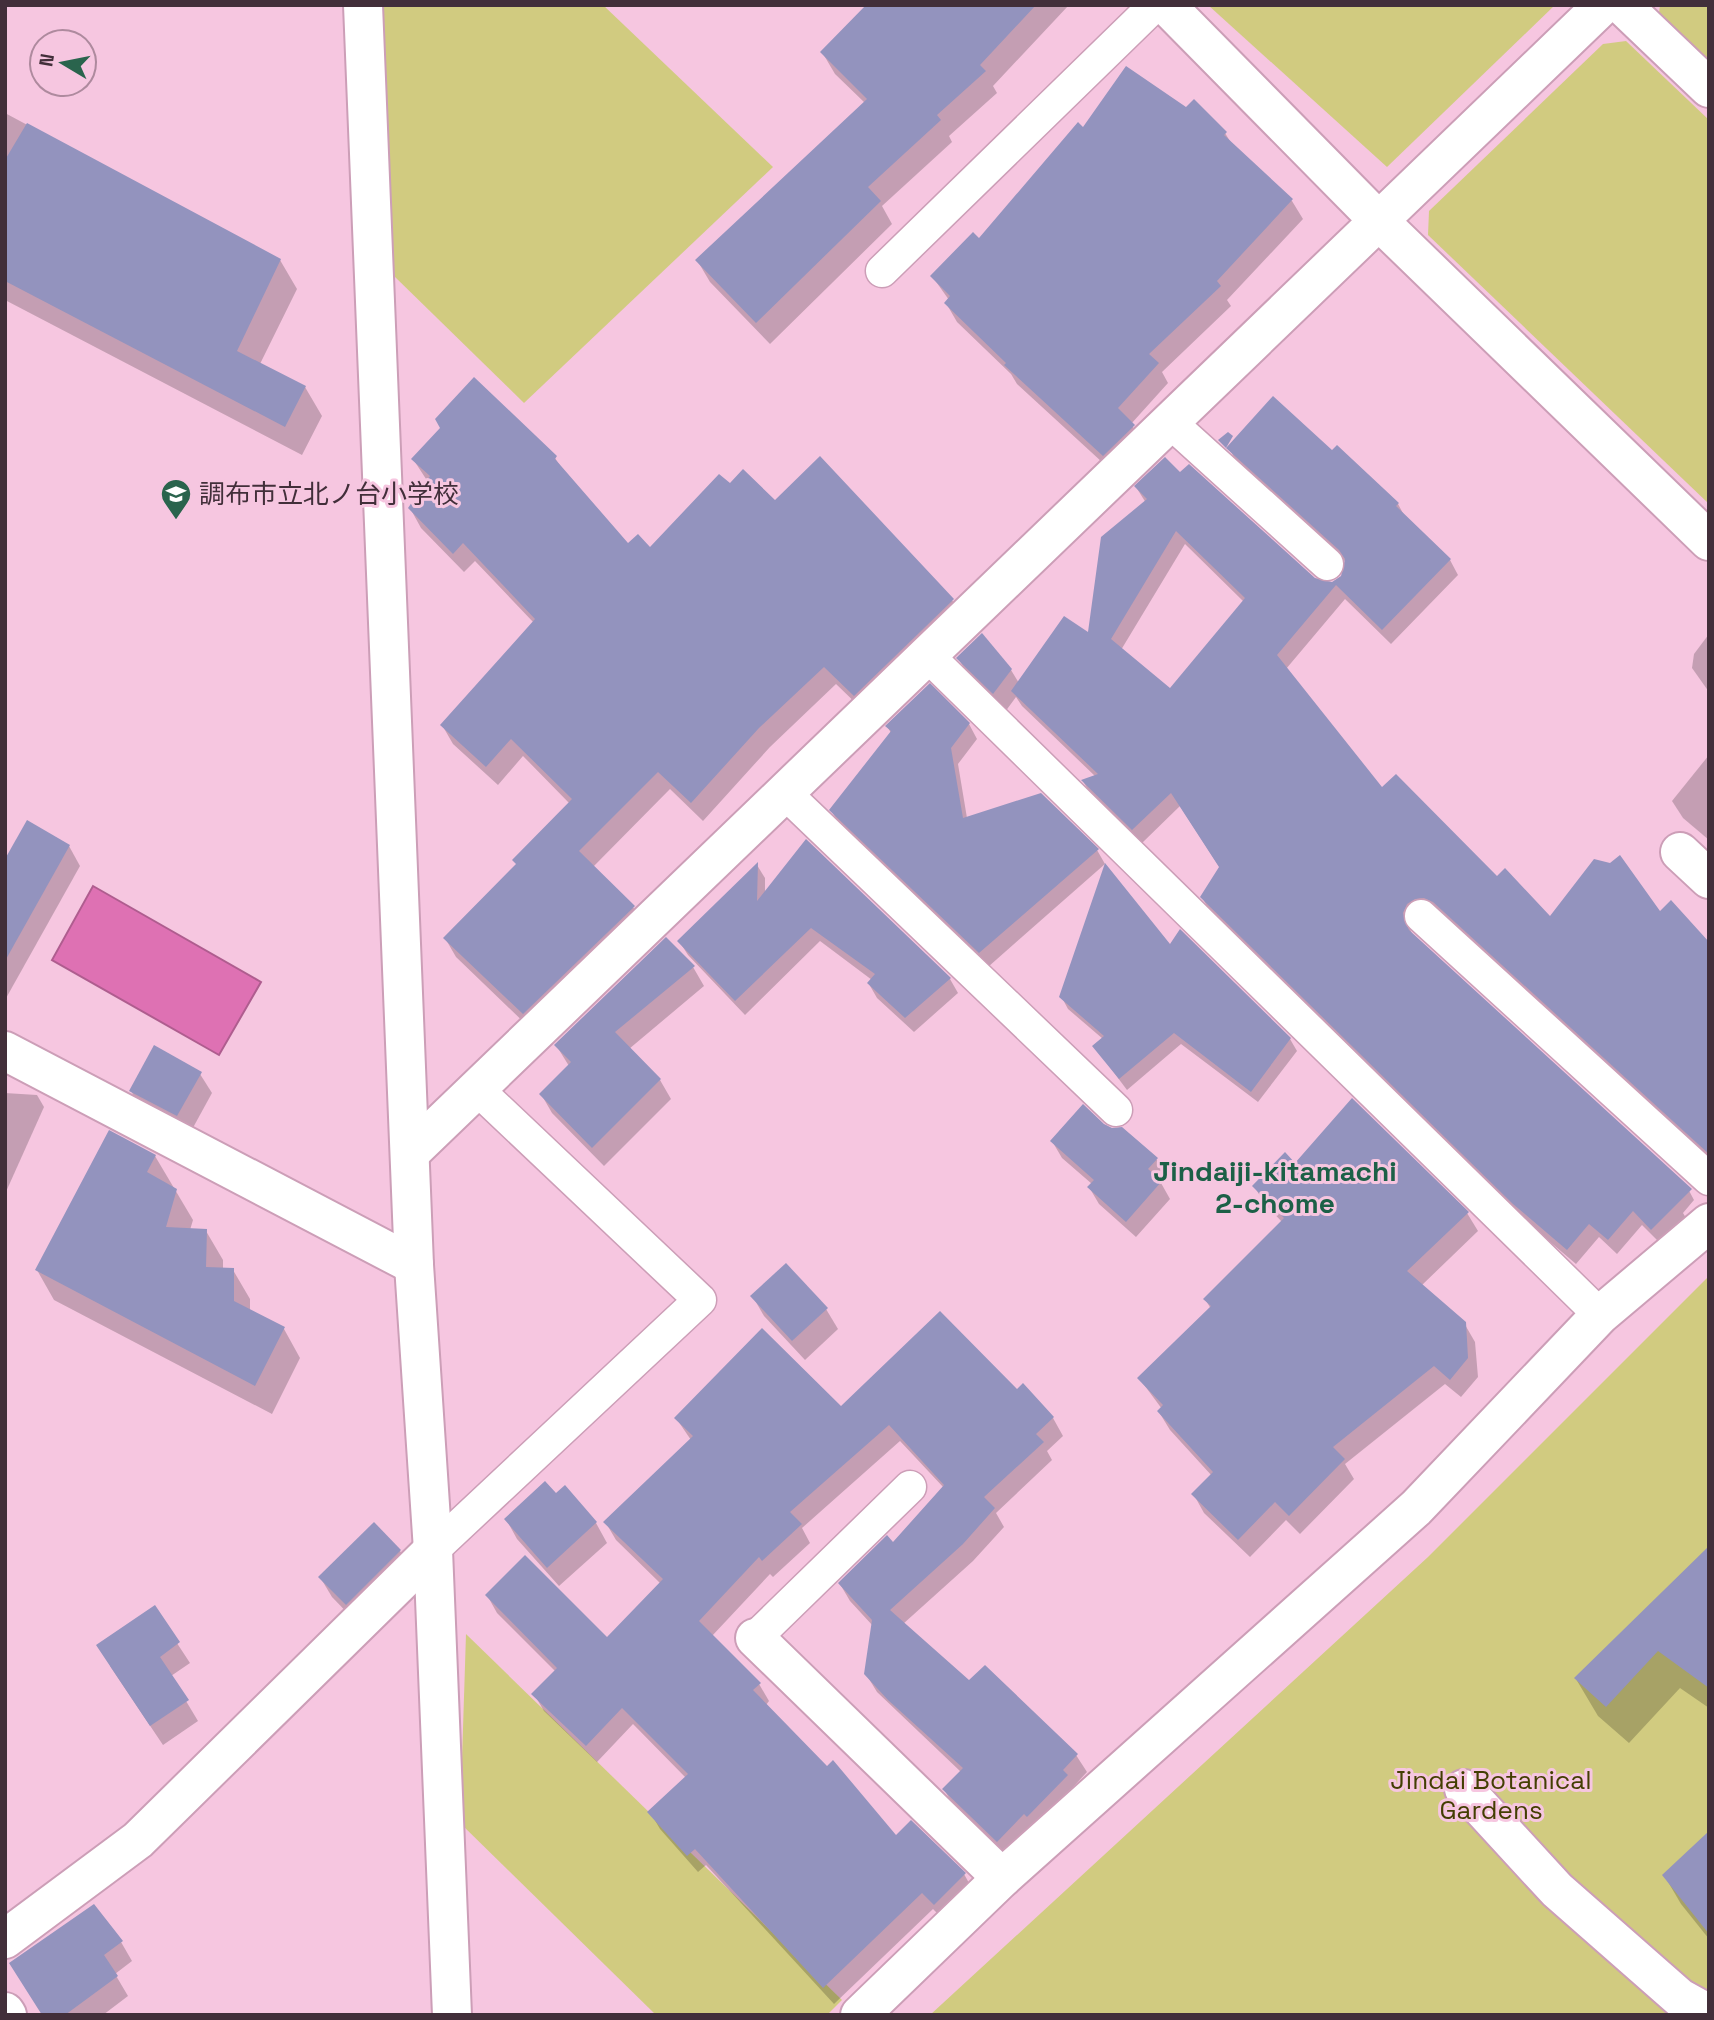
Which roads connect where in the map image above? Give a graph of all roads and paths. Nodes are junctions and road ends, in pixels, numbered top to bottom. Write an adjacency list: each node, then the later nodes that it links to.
1 (362, 5): 20 (street)
2 (1154, 5): 8 (lane)
3 (1166, 5): 7 (street)
4 (1603, 5): 7 (street)
5 (1622, 5): 6 (street)
6 (1709, 88)
7 (1379, 221): 9 (street); 10 (street)
8 (881, 271)
9 (1170, 422): 11 (lane); 12 (street)
10 (1709, 541)
11 (1327, 564)
12 (928, 656): 13 (street); 24 (lane)
13 (785, 793): 18 (street); 19 (lane)
14 (1680, 852): 15 (street)
15 (1709, 879)
16 (1422, 916): 21 (lane)
17 (5, 1051): 23 (street)
18 (477, 1089): 20 (street); 26 (lane)
19 (1116, 1110)
20 (411, 1153): 23 (street)
21 (1709, 1179)
22 (1709, 1223): 24 (street)
23 (414, 1265): 26 (street)
24 (1601, 1315): 29 (street)
25 (910, 1487): 27 (lane)
26 (433, 1550): 30 (street); 32 (street)
27 (755, 1638): 29 (street)
28 (1464, 1789): 31 (street)
29 (1002, 1878): 33 (street)
30 (5, 1939)
31 (1709, 2014)
32 (452, 2015)
33 (860, 2015)

